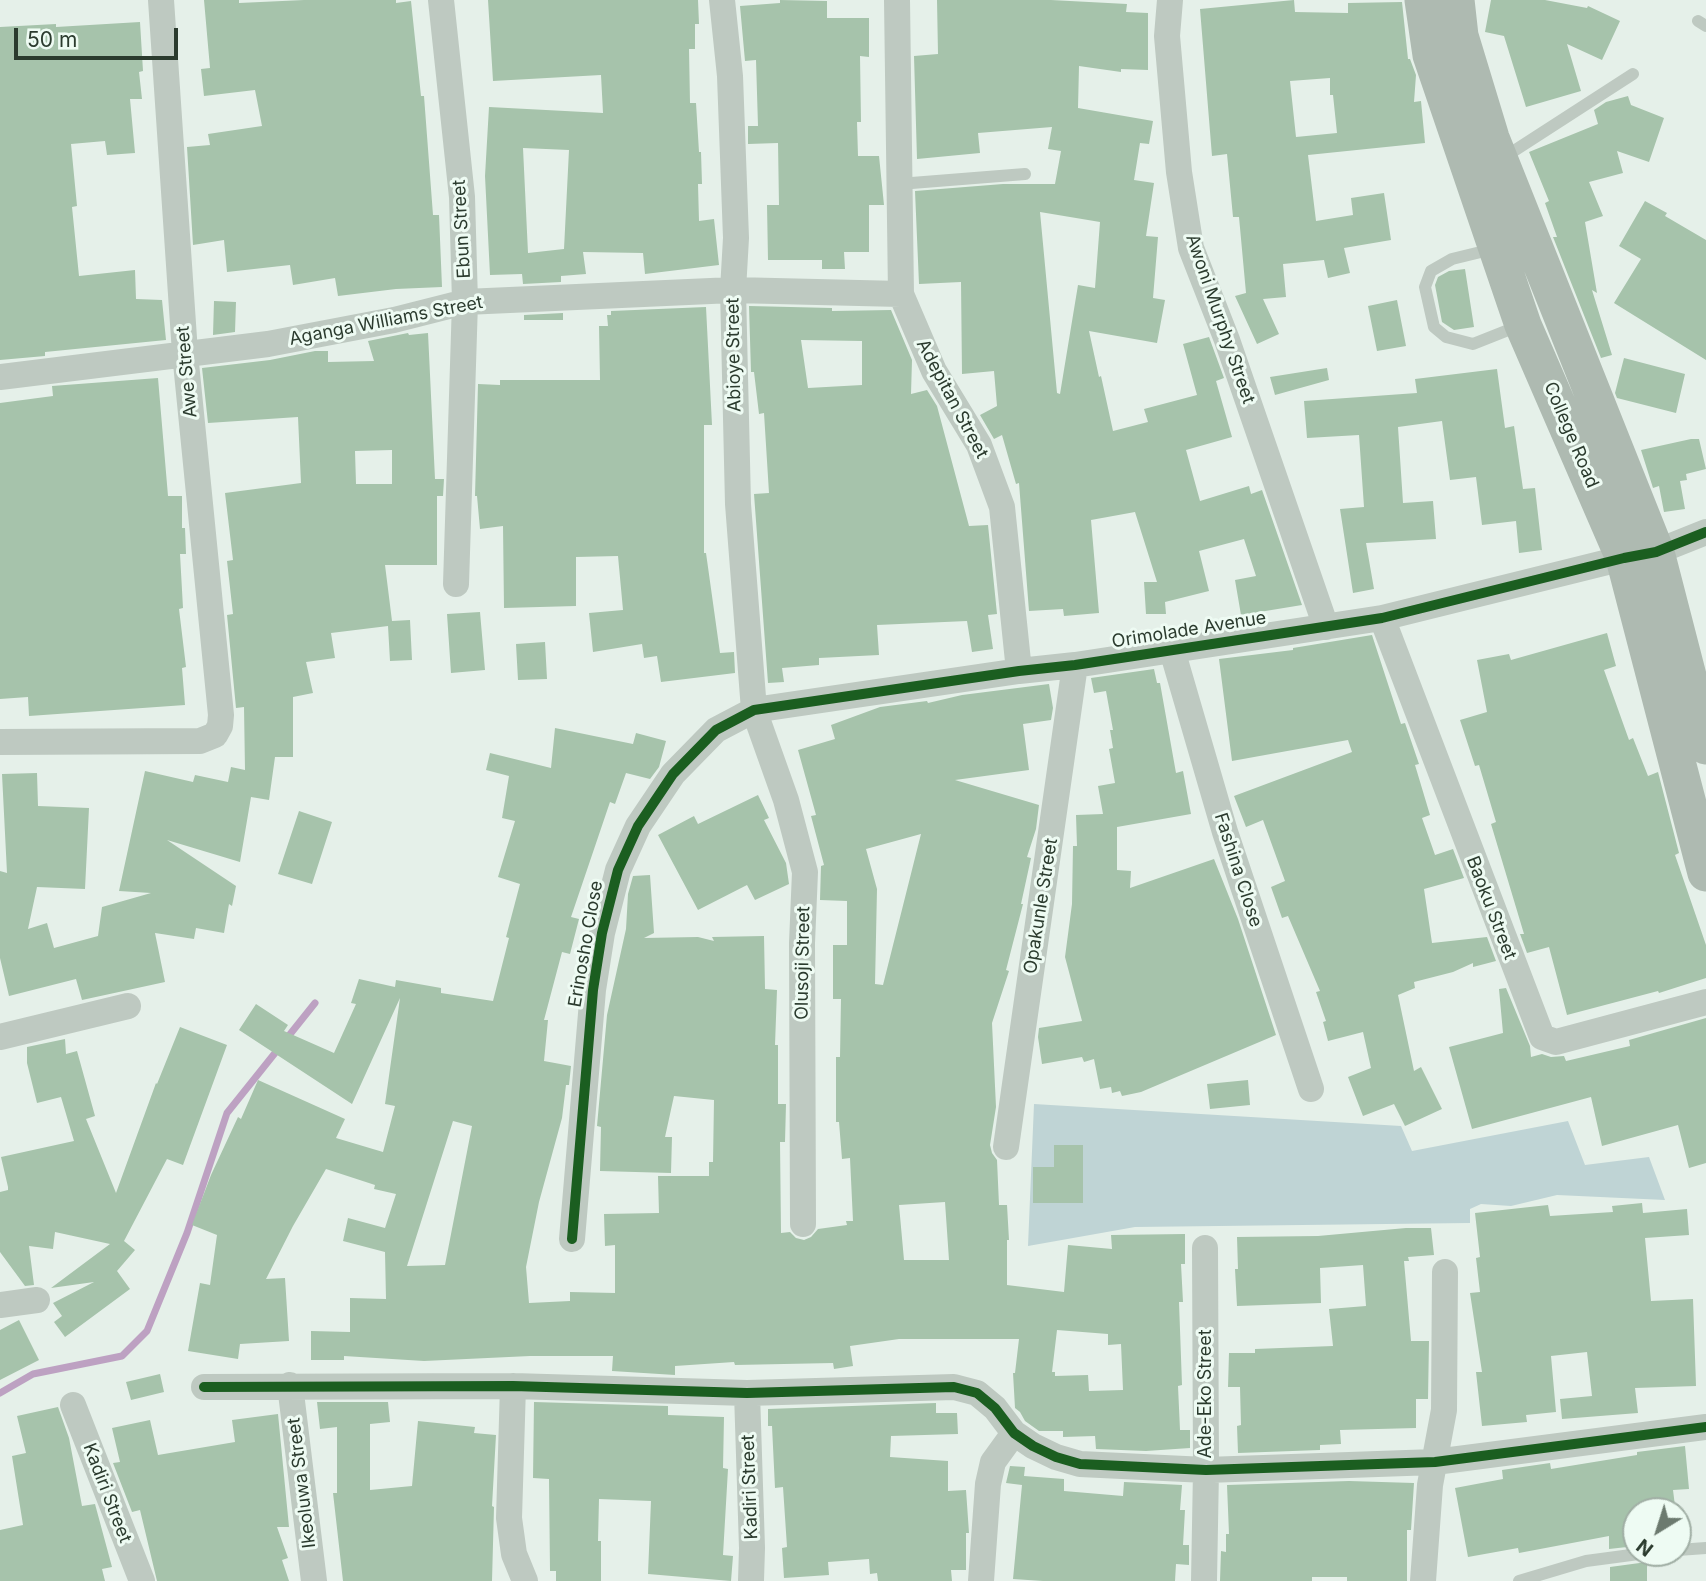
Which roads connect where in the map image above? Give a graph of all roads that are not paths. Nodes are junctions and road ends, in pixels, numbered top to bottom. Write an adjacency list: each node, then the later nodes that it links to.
1 (162, 0): 17 (street, Awe Street)
2 (442, 0): 15 (street, Ebun Street)
3 (722, 0): 13 (street, Abioye Street)
4 (897, 0): 11 (street, Adepitan Street)
5 (1170, 0): 23 (street, Awoni Murphy Street)
6 (1423, 0): 12 (main road, College Road)
7 (1456, 0): 9 (main road, College Road)
8 (1633, 74): 9 (lane)
9 (1499, 161): 20 (main road, College Road)
10 (1025, 174): 11 (lane)
11 (899, 184): 14 (street, Adepitan Street)
12 (1497, 248): 16 (main road, College Road); 16 (lane)
13 (733, 290): 14 (street, Aganga Williams Street); 15 (street, Aganga Williams Street); 27 (street, Abioye Street)
14 (901, 294): 26 (street, Adepitan Street)
15 (465, 302): 17 (street, Aganga Williams Street); 21 (street, Ebun Street)
16 (1523, 325): 20 (main road, College Road)
17 (185, 353): 18 (street, Aganga Williams Street); 28 (street, Awe Street)
18 (0, 377)
19 (1706, 532): 20 (street, Orimolade Avenue)
20 (1640, 555): 22 (street, Orimolade Avenue); 29 (main road, College Road); 30 (main road, College Road)
21 (456, 584)
22 (1382, 618): 23 (street, Orimolade Avenue); 31 (street, Baoku Street)
23 (1326, 627): 24 (street, Orimolade Avenue)
24 (1172, 650): 25 (street, Orimolade Avenue); 34 (street, Fashina Close)
25 (1076, 665): 26 (street, Orimolade Avenue); 35 (street, Opakunle Street)
26 (1019, 671): 27 (street, Orimolade Avenue)
27 (754, 710): 36 (street, Olusoji Street); 37 (street, Erinosho Close)
28 (0, 742)
29 (1706, 746)
30 (1706, 873)
31 (1706, 1002)
32 (128, 1006): 33 (street)
33 (0, 1037)
34 (1311, 1088)
35 (1006, 1147)
36 (803, 1224)
37 (572, 1240)
38 (1205, 1248): 50 (street, Ade-Eko Street)
39 (1445, 1272): 49 (street)
40 (37, 1300): 41 (street)
41 (0, 1305)
42 (290, 1385): 43 (street); 44 (street); 53 (street, Ikeoluwa Street)
43 (513, 1386): 45 (street); 54 (street)
44 (204, 1387)
45 (747, 1393): 48 (street); 55 (street, Kadiri Street)
46 (73, 1405): 52 (street, Kadiri Street)
47 (1706, 1427): 49 (street)
48 (1014, 1433): 50 (street); 56 (street)
49 (1435, 1462): 50 (street); 58 (street)
50 (1206, 1471): 57 (street, Ade-Eko Street)
51 (1622, 1556): 59 (lane)
52 (142, 1581)
53 (314, 1581)
54 (524, 1581)
55 (751, 1581)
56 (981, 1581)
57 (1204, 1581)
58 (1423, 1581)
59 (1519, 1581)

